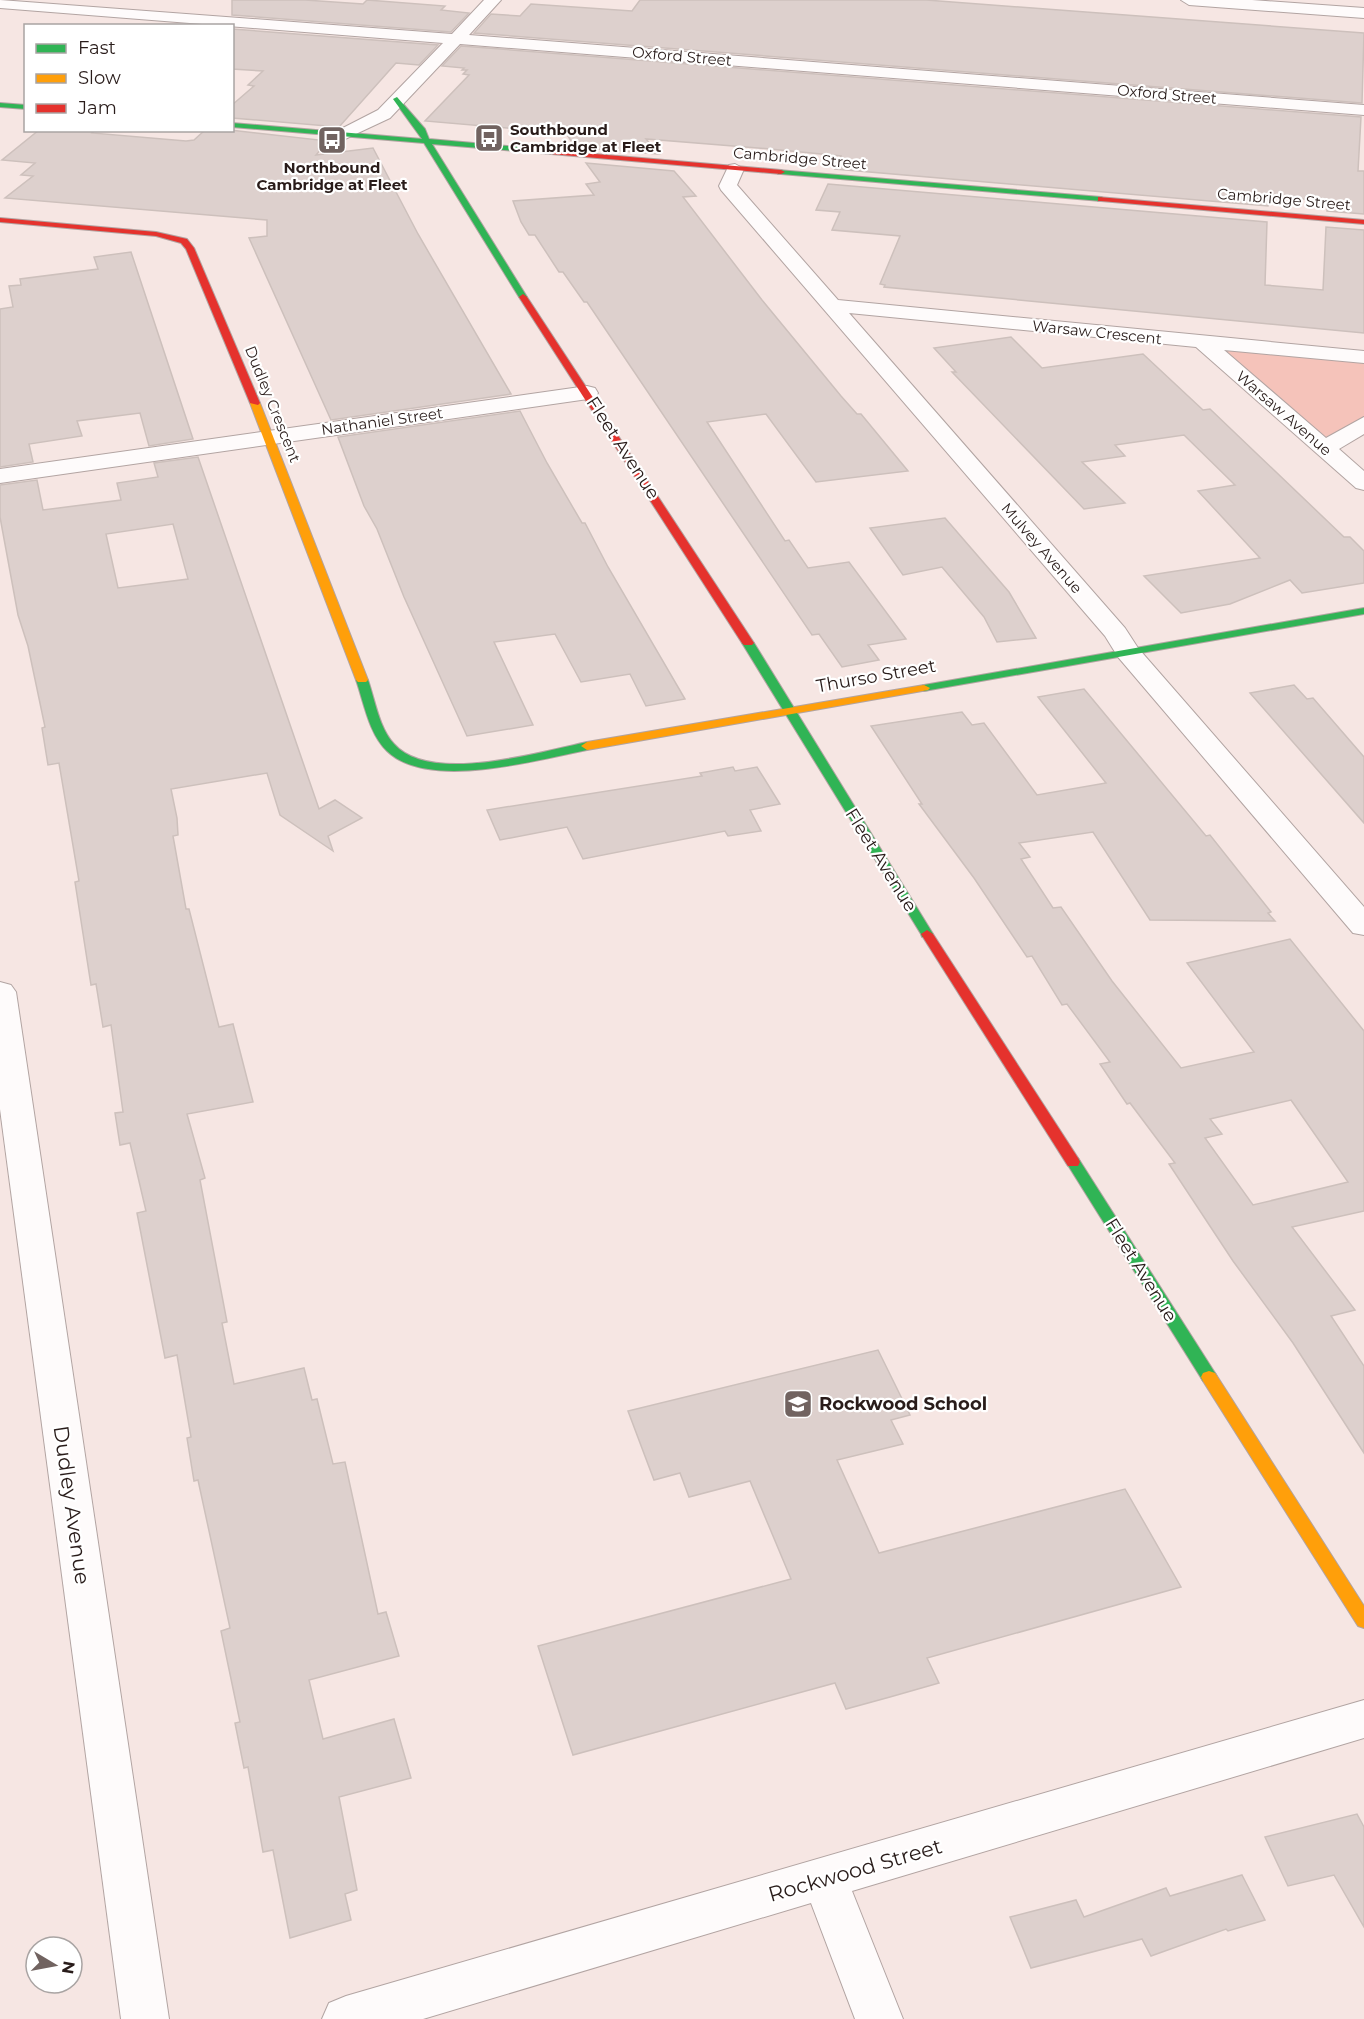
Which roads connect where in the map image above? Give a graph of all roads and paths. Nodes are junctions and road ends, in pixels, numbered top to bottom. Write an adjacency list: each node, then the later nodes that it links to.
1 (493, 0): 5 (street)
2 (1189, 0): 4 (street)
3 (0, 3): 5 (street, Oxford Street)
4 (1364, 13)
5 (457, 38): 6 (street); 9 (street, Oxford Street)
6 (397, 99): 11 (street); 12 (street, Fleet Avenue)
7 (0, 105): 8 (street)
8 (24, 107)
9 (1364, 110)
10 (234, 125): 11 (street, Cambridge Street)
11 (343, 135): 12 (street, Cambridge Street)
12 (429, 143): 13 (street, Cambridge Street); 19 (street, Fleet Avenue)
13 (735, 170): 15 (street, Cambridge Street); 16 (street, Mulvey Avenue)
14 (0, 220): 21 (street, Dudley Crescent)
15 (1364, 222)
16 (830, 304): 17 (street, Warsaw Crescent); 26 (street, Mulvey Avenue)
17 (1204, 343): 18 (street, Warsaw Crescent); 22 (street, Warsaw Avenue)
18 (1364, 357)
19 (587, 393): 21 (street, Nathaniel Street); 27 (street, Fleet Avenue)
20 (1364, 424): 22 (street)
21 (268, 438): 23 (street, Nathaniel Street); 28 (street, Dudley Crescent)
22 (1325, 448): 24 (street, Warsaw Avenue)
23 (0, 476)
24 (1364, 483)
25 (1364, 611): 26 (street, Thurso Street)
26 (1127, 652): 27 (street, Thurso Street); 29 (street, Mulvey Avenue)
27 (791, 709): 28 (street, Thurso Street); 32 (street, Fleet Avenue)
28 (396, 754)
29 (1364, 927)
30 (0, 992): 31 (street, Dudley Avenue)
31 (10, 1142): 35 (street, Dudley Avenue)
32 (1364, 1621)
33 (1364, 1719): 34 (street, Rockwood Street)
34 (825, 1879): 36 (street, Rockwood Street); 37 (street)
35 (145, 2019)
36 (346, 2019)
37 (879, 2019)

